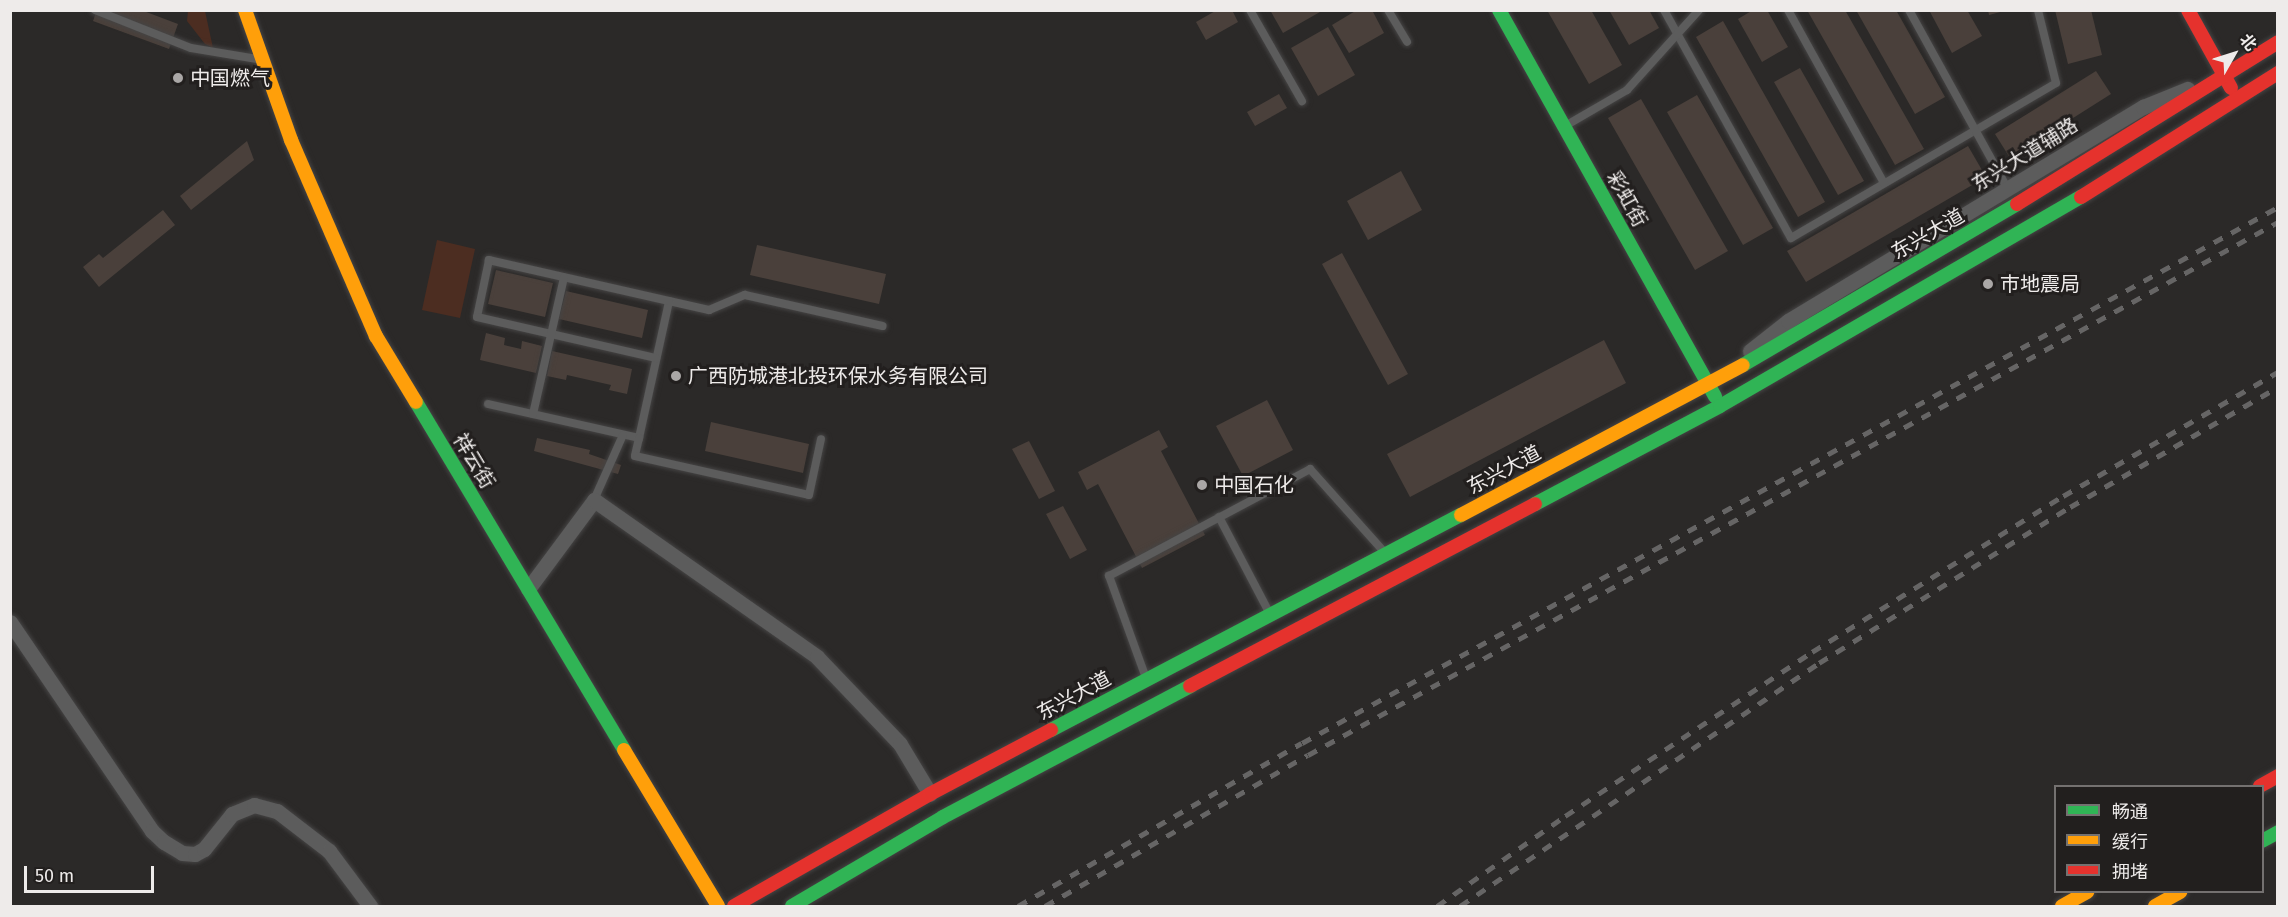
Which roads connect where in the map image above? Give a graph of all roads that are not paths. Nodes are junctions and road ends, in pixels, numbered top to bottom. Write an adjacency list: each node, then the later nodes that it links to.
1 (95, 10): 15 (lane)
2 (245, 10): 15 (main road, 祥云街)
3 (1250, 10): 19 (lane)
4 (1389, 10): 13 (lane)
5 (1499, 10): 20 (main road, 彩虹街)
6 (1664, 10): 12 (lane)
7 (1700, 10): 12 (lane)
8 (1788, 10): 22 (lane)
9 (1909, 10): 21 (lane)
10 (2038, 10): 21 (lane)
11 (2188, 10): 17 (main road)
12 (1678, 36): 20 (lane); 22 (lane)
13 (1407, 42)
14 (2277, 42): 17 (main road, 东兴大道)
15 (262, 60): 43 (main road, 祥云街)
16 (2277, 73): 18 (main road)
17 (2223, 75): 18 (main road); 23 (street, 东兴大道辅路); 25 (main road, 东兴大道)
18 (2238, 98): 35 (main road)
19 (1302, 101)
20 (1564, 126): 33 (main road, 彩虹街)
21 (1975, 130): 22 (lane); 23 (lane)
22 (1884, 183)
23 (2009, 190): 24 (street, 东兴大道辅路)
24 (1966, 216): 25 (street); 28 (street, 东兴大道辅路)
25 (1974, 230): 27 (main road, 东兴大道)
26 (564, 277): 29 (lane); 31 (lane); 31 (lane)
27 (1893, 277): 28 (street); 33 (main road, 东兴大道)
28 (1858, 280): 33 (street, 东兴大道辅路)
29 (669, 301): 30 (lane); 32 (lane)
30 (883, 326)
31 (551, 334): 32 (lane); 36 (lane)
32 (656, 358): 38 (lane)
33 (1708, 386): 35 (main road, 彩虹街); 42 (main road, 东兴大道)
34 (488, 404): 36 (lane)
35 (1720, 406): 57 (main road)
36 (533, 414): 37 (lane)
37 (624, 435): 38 (lane); 40 (lane)
38 (639, 438): 39 (lane)
39 (821, 439)
40 (594, 500): 43 (street); 49 (street)
41 (1219, 517): 42 (lane); 44 (lane); 46 (lane)
42 (1386, 555): 44 (main road, 东兴大道)
43 (528, 589): 55 (main road, 祥云街)
44 (1270, 615): 46 (main road, 东兴大道)
45 (10, 622): 54 (street)
46 (1147, 680): 49 (main road, 东兴大道)
47 (2277, 776): 48 (main road)
48 (2262, 785)
49 (930, 794): 56 (main road, 东兴大道)
50 (2277, 832): 51 (main road)
51 (2264, 841)
52 (2084, 893): 58 (main road)
53 (2177, 893): 59 (main road)
54 (370, 906)
55 (718, 906)
56 (734, 906)
57 (792, 906)
58 (2062, 906)
59 (2155, 906)

